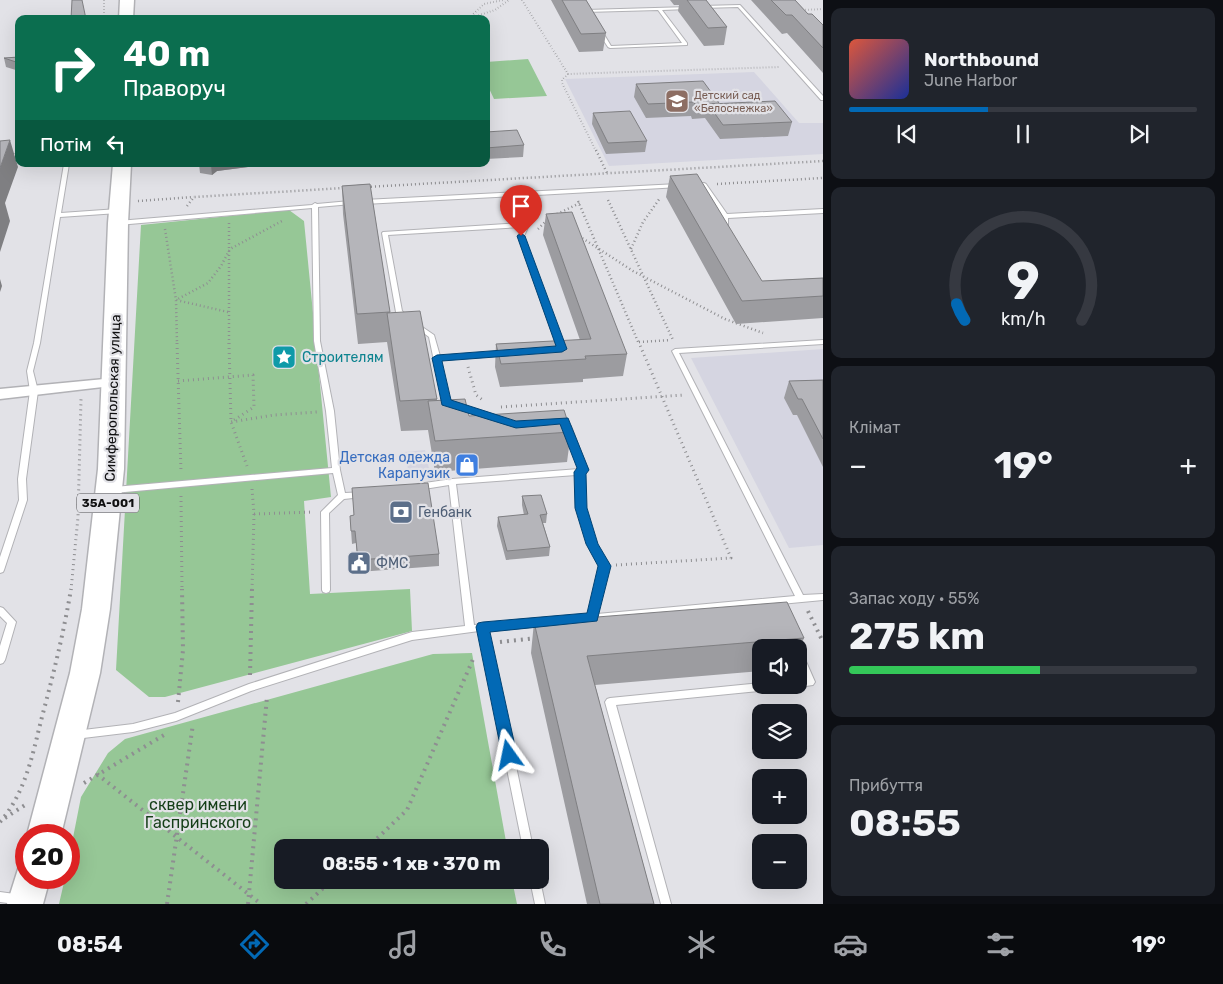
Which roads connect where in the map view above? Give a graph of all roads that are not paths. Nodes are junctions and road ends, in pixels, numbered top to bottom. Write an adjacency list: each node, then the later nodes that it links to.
1 (127, 0): 5 (highway)
2 (582, 6): 4 (lane)
3 (659, 9): 4 (lane); 7 (lane); 8 (lane)
4 (586, 11): 6 (lane)
5 (126, 15)
6 (591, 18)
7 (596, 26)
8 (823, 99)
9 (15, 156): 10 (lane)
10 (0, 157)
11 (66, 167): 16 (lane)
12 (122, 167): 18 (highway, Симферопольская улица / 35А-001)
13 (516, 194): 14 (lane); 17 (lane); 20 (lane)
14 (315, 205): 18 (lane); 31 (lane)
15 (820, 211): 17 (lane); 19 (lane)
16 (58, 215): 18 (lane); 27 (lane)
17 (725, 216): 21 (lane)
18 (119, 217): 26 (highway, Симферопольская улица / 35А-001)
19 (823, 219)
20 (526, 225): 23 (lane); 25 (lane)
21 (730, 236)
22 (823, 342): 41 (lane)
23 (552, 350)
24 (514, 352): 25 (lane)
25 (437, 358): 30 (lane)
26 (115, 382): 27 (street); 35 (highway, Симферопольская улица / 35А-001)
27 (34, 392): 28 (street); 38 (lane)
28 (0, 394)
29 (564, 420): 32 (lane)
30 (507, 422)
31 (336, 470): 35 (lane); 37 (lane)
32 (580, 472): 33 (lane); 43 (lane)
33 (452, 482): 34 (lane); 45 (lane)
34 (405, 488)
35 (109, 490): 48 (highway, Симферопольская улица / 35А-001)
36 (368, 494): 37 (lane)
37 (342, 496): 39 (lane)
38 (0, 570)
39 (326, 590)
40 (823, 597): 41 (lane)
41 (802, 599): 43 (lane)
42 (0, 610): 46 (lane)
43 (592, 617): 44 (lane)
44 (483, 627): 45 (lane); 50 (lane)
45 (470, 628): 48 (lane)
46 (0, 660)
47 (752, 688): 53 (lane)
48 (69, 736): 49 (highway, Симферопольская улица / 35А-001)
49 (47, 824)
50 (526, 839)
51 (537, 889): 52 (lane)
52 (540, 904)
53 (666, 904)

